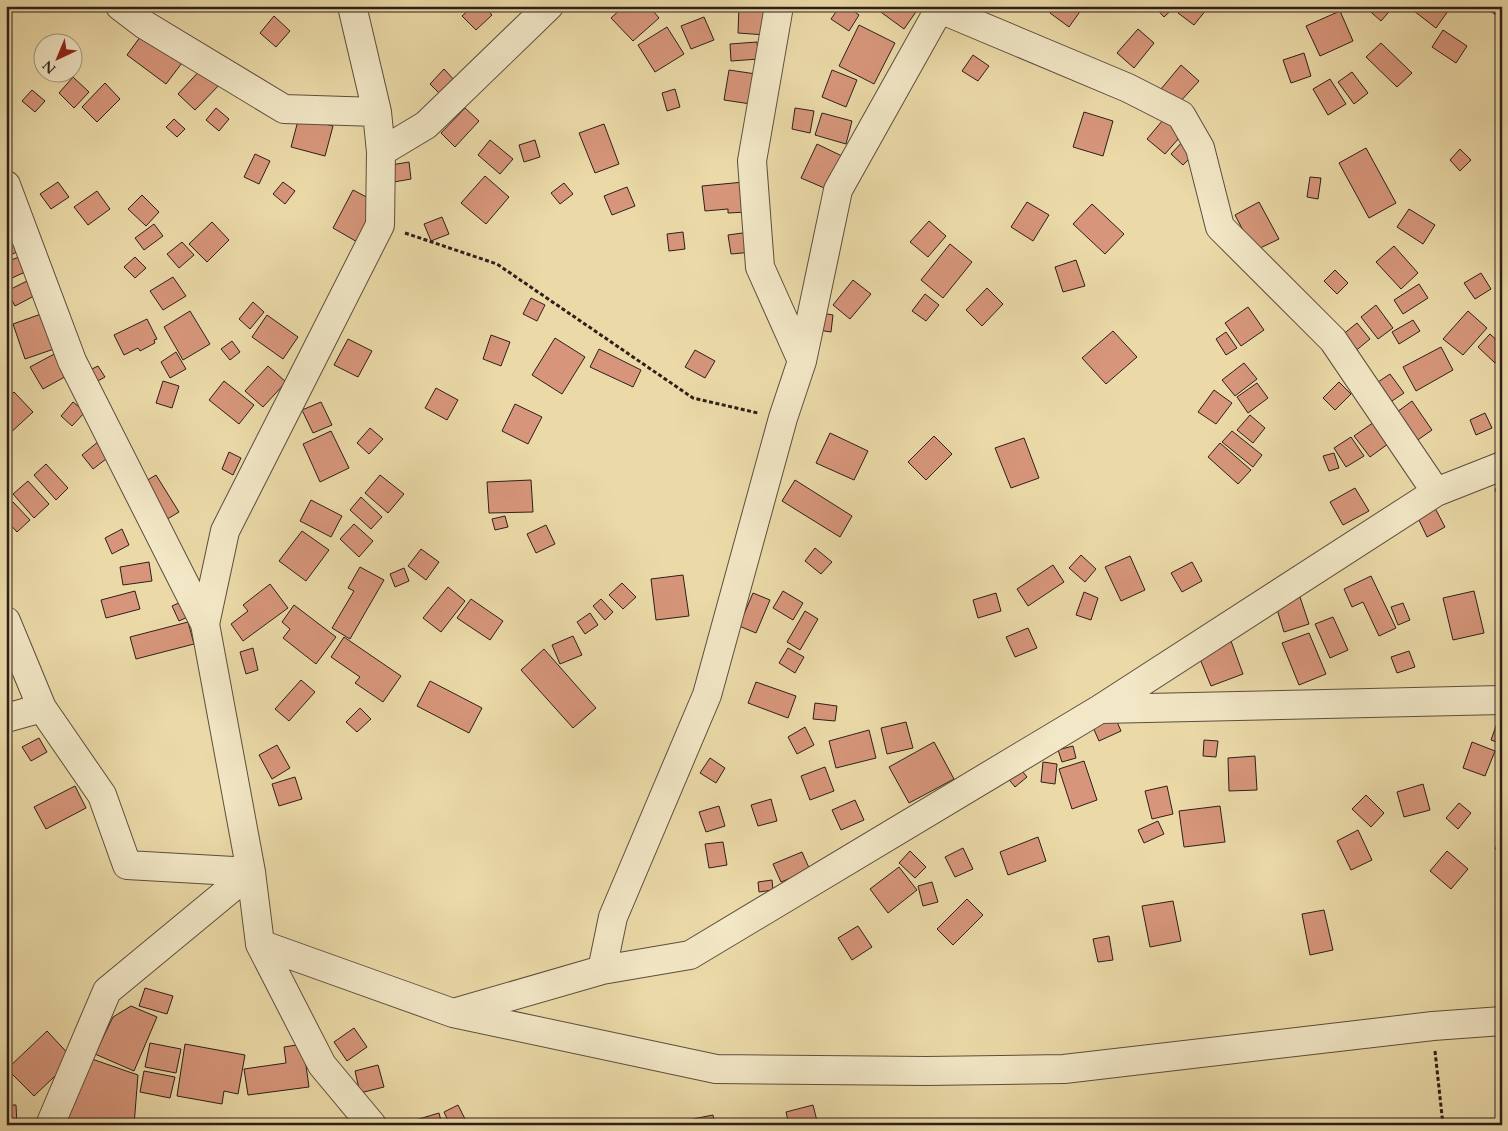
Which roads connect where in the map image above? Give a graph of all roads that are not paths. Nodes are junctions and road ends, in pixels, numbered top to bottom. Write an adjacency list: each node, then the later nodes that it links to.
1 (120, 6): 6 (street)
2 (352, 6): 6 (street)
3 (549, 6): 7 (street)
4 (779, 6): 9 (street)
5 (940, 7): 9 (street); 11 (street)
6 (377, 112): 7 (street)
7 (382, 152): 13 (street)
8 (6, 185): 13 (street)
9 (802, 361): 20 (street)
10 (1502, 466): 11 (street)
11 (1436, 492): 16 (street)
12 (6, 620): 15 (street)
13 (205, 624): 18 (street)
14 (1502, 700): 16 (street)
15 (42, 708): 17 (street); 18 (street)
16 (1100, 709): 20 (street)
17 (6, 718)
18 (251, 872): 19 (street); 23 (street)
19 (260, 944): 21 (street); 24 (street)
20 (602, 970): 21 (street)
21 (453, 1013): 22 (street)
22 (1502, 1021)
23 (50, 1125)
24 (372, 1125)

